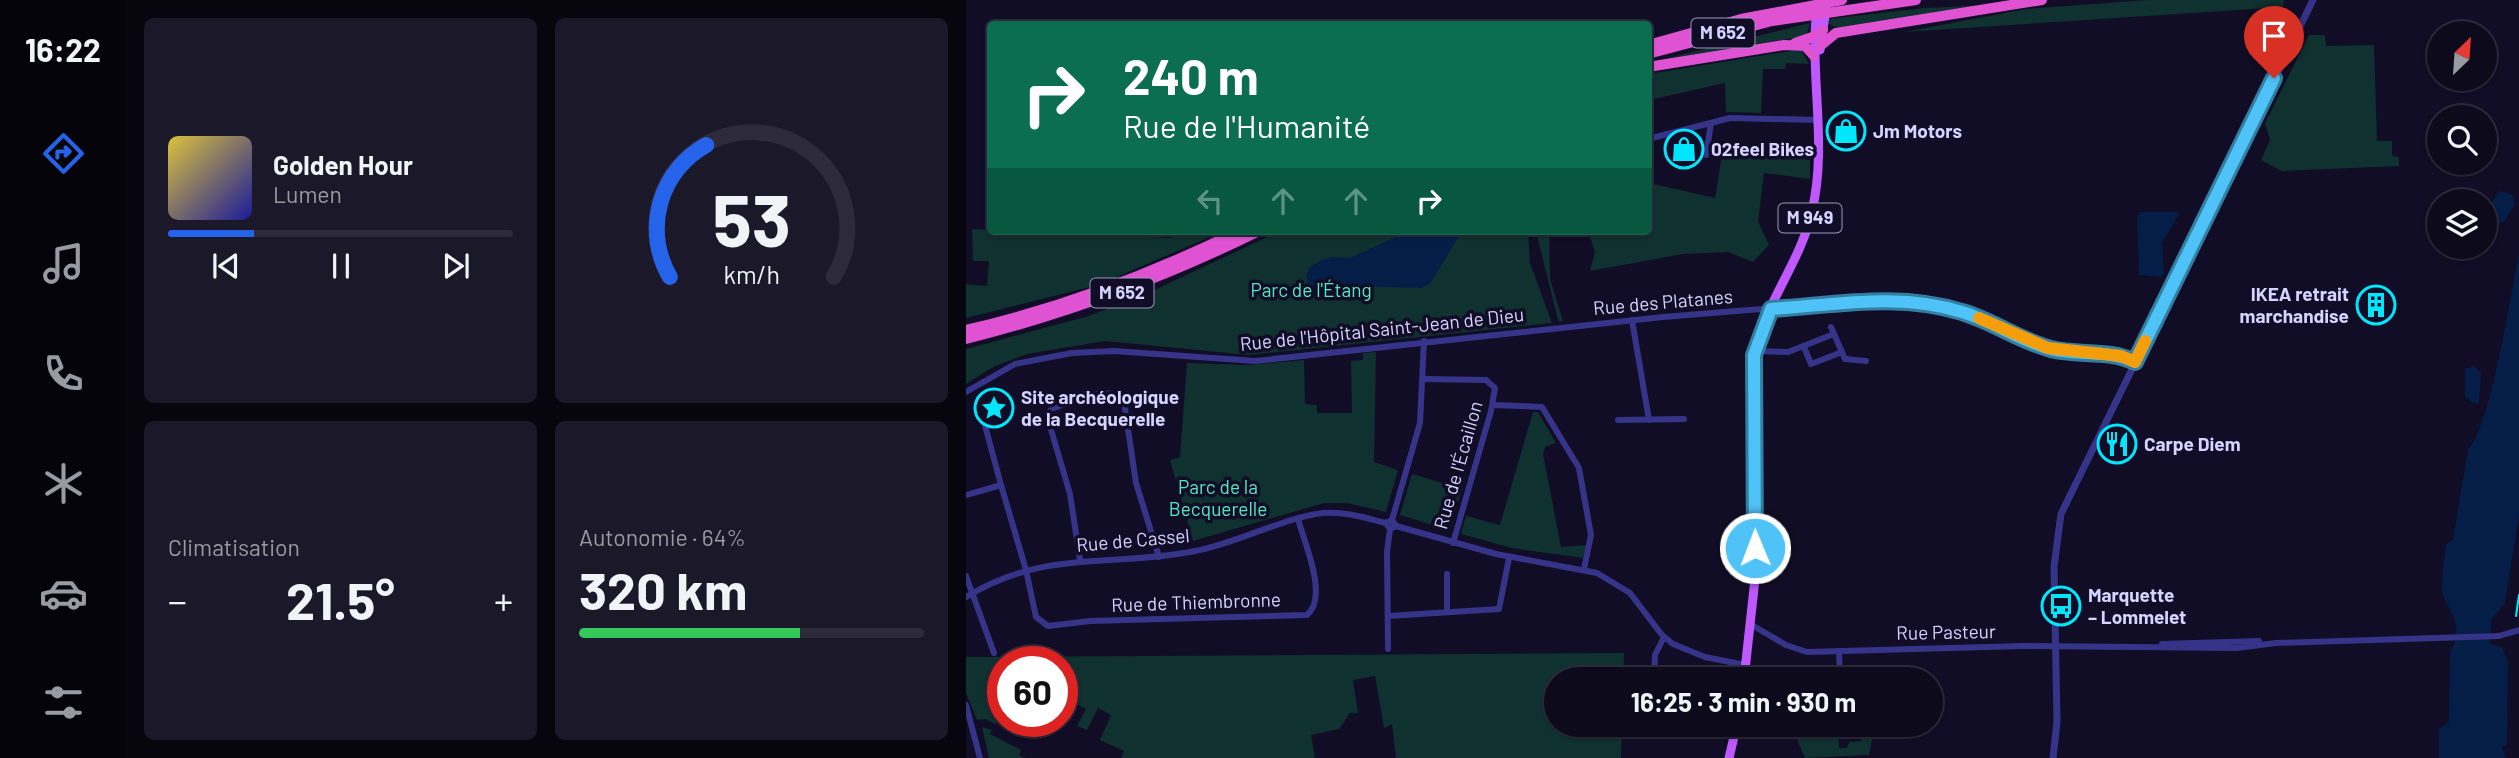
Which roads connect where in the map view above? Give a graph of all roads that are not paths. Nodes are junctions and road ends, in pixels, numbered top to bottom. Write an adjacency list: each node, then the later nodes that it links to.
1 (1818, 0): 8 (main road, M 949)
2 (1827, 0): 8 (main road, M 949)
3 (1916, 0): 6 (highway, M 652)
4 (2042, 0): 9 (highway)
5 (2313, 0): 34 (street)
6 (1840, 3): 7 (highway, M 652)
7 (1798, 12): 10 (highway, M 652); 12 (highway, M 652)
8 (1819, 32): 9 (highway); 9 (highway); 11 (highway); 13 (main road, M 949); 15 (main road, M 949)
9 (1836, 33)
10 (1652, 44)
11 (1784, 45): 13 (highway); 14 (highway)
12 (1652, 53)
13 (1814, 56): 15 (main road, M 949)
14 (1652, 66)
15 (1817, 76): 16 (main road, M 949)
16 (1818, 120): 17 (street); 22 (main road, M 949)
17 (1711, 123): 18 (street); 19 (street)
18 (1652, 138)
19 (1706, 155)
20 (1230, 235): 26 (highway, M 652)
21 (1251, 235): 28 (highway, M 652)
22 (1771, 309): 23 (street, Rue des Platanes); 31 (main road, M 949); 34 (street, Rue des Platanes)
23 (1632, 320): 25 (street, Rue des Platanes); 39 (street)
24 (1831, 327): 27 (street)
25 (1558, 328): 29 (street, Rue de l'Hôpital Saint-Jean de Dieu)
26 (966, 330)
27 (1835, 334): 30 (street); 32 (street)
28 (966, 339)
29 (1424, 341): 35 (street); 36 (street, Rue de l'Hôpital Saint-Jean de Dieu)
30 (1804, 347): 31 (street); 32 (street)
31 (1755, 351): 57 (main road, M 949)
32 (1842, 352): 33 (street)
33 (1866, 361)
34 (2135, 362): 61 (street)
35 (1423, 379): 37 (street, Rue de l'Écaillon); 45 (street)
36 (966, 392)
37 (1493, 405): 46 (street, Rue de l'Écaillon); 50 (street)
38 (982, 414): 42 (street)
39 (1649, 419): 40 (street); 41 (street)
40 (1684, 419)
41 (1618, 420)
42 (1001, 485): 43 (street); 51 (street)
43 (966, 495)
44 (1298, 519): 45 (street, Rue de Cassel); 47 (street, Rue de Cassel); 51 (street, Rue de Thiembronne)
45 (1391, 525): 46 (street, Rue de Cassel); 56 (street)
46 (1452, 543): 48 (street, Rue de Cassel)
47 (1159, 556): 49 (street, Rue de Cassel); 49 (street)
48 (1509, 558): 50 (street, Rue de Cassel); 55 (street)
49 (1080, 560): 51 (street, Rue de Cassel)
50 (1584, 569): 59 (street, Rue de Cassel)
51 (1026, 570): 54 (street, Rue de Cassel)
52 (1447, 575): 55 (street)
53 (966, 576): 54 (street)
54 (969, 595): 60 (street)
55 (1447, 611): 56 (street)
56 (1388, 616): 62 (street)
57 (1750, 624): 63 (street, Rue Pasteur); 64 (main road, M 949)
58 (2519, 630): 61 (street, Rue Pasteur)
59 (1664, 637): 64 (street, Rue de Cassel); 65 (street)
60 (991, 646)
61 (2056, 646): 63 (street, Rue Pasteur); 72 (street)
62 (1388, 649)
63 (1839, 651): 66 (street)
64 (1745, 665)
65 (1654, 667)
66 (1840, 667)
67 (966, 705): 68 (street)
68 (969, 722): 70 (street)
69 (1734, 737): 71 (main road)
70 (980, 758)
71 (1730, 758)
72 (2053, 758)

